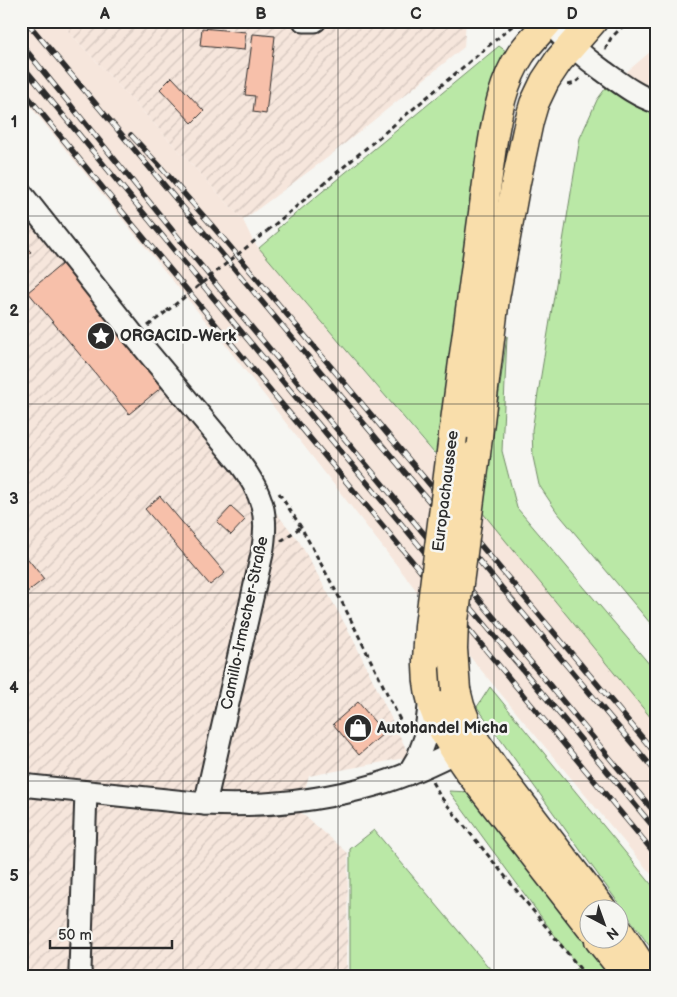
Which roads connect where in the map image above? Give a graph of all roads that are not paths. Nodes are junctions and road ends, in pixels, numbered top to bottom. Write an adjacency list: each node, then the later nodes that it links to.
1 (304, 21): 2 (street)
2 (315, 21)
3 (548, 22): 5 (street); 8 (main road, Europachaussee, bridge)
4 (602, 30): 5 (main road, Europachaussee)
5 (571, 46): 6 (street); 9 (main road, Europachaussee, bridge)
6 (656, 102)
7 (21, 192): 13 (street, Camillo-Irmscher-Straße)
8 (430, 700): 9 (main road, Europachaussee); 10 (street)
9 (466, 747): 10 (street); 14 (main road, Europachaussee); 15 (main road, Europachaussee)
10 (416, 770): 13 (street)
11 (21, 785): 12 (street)
12 (86, 792): 13 (street); 18 (street)
13 (205, 804)
14 (595, 900)
15 (580, 914)
16 (630, 948): 20 (main road)
17 (607, 950): 19 (main road)
18 (81, 976)
19 (628, 976)
20 (648, 976)

